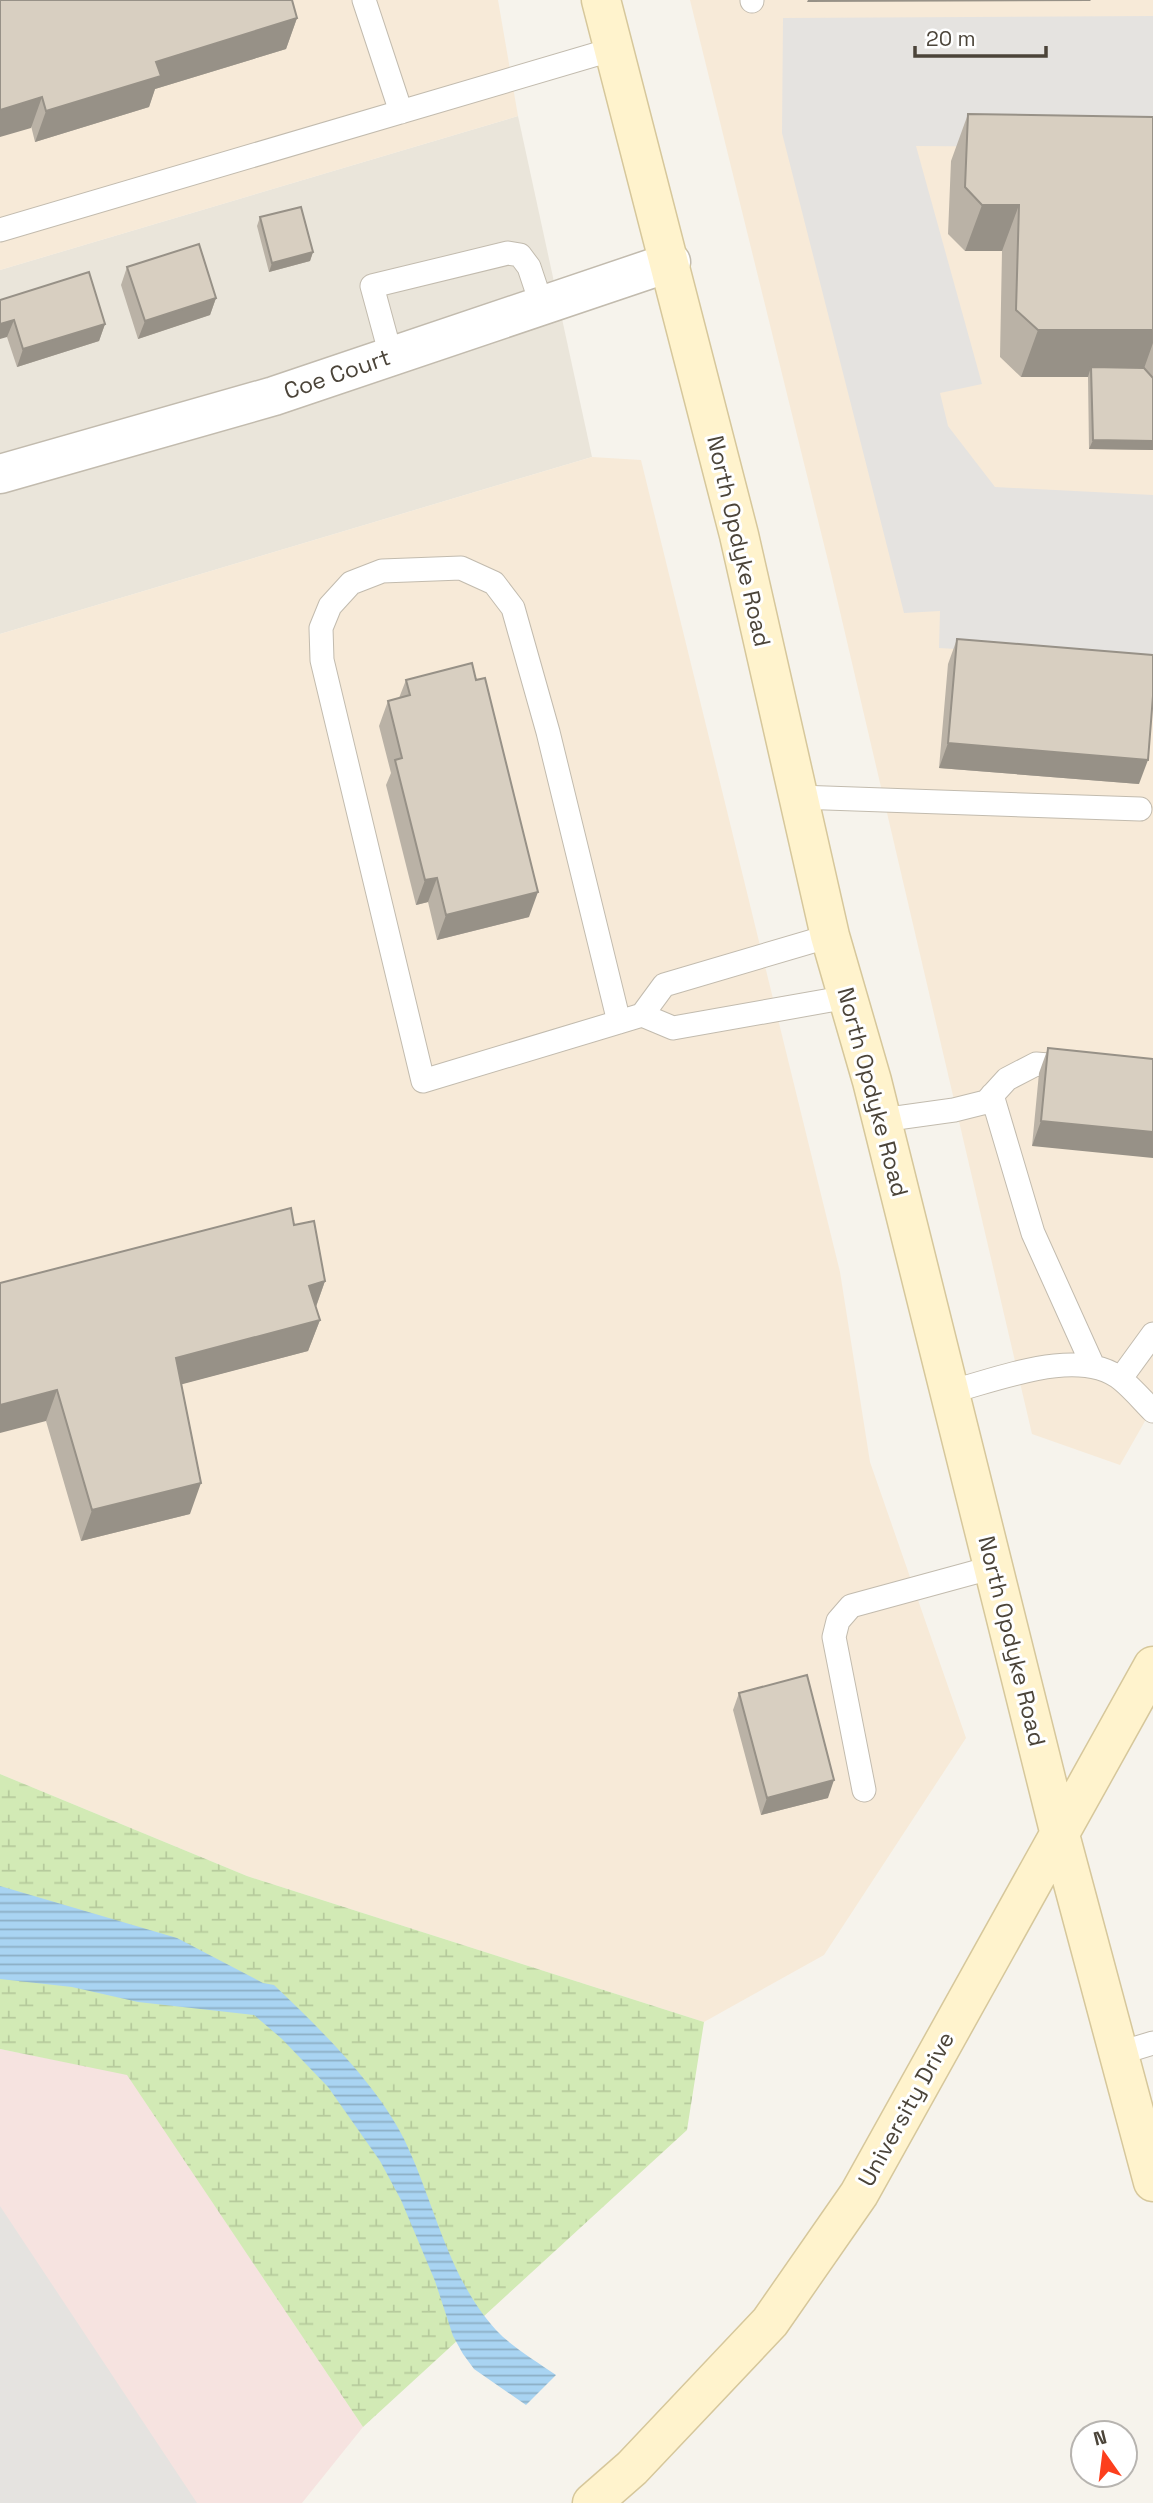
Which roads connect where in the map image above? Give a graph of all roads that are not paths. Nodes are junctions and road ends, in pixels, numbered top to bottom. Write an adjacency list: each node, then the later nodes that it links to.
1 (363, 0): 4 (lane)
2 (601, 0): 3 (main road, North Opdyke Road)
3 (614, 49): 4 (lane); 6 (main road, North Opdyke Road)
4 (401, 112): 5 (lane)
5 (0, 230)
6 (671, 262): 7 (street, Coe Court); 10 (main road, North Opdyke Road)
7 (542, 306): 8 (street, Coe Court); 8 (lane)
8 (391, 356): 9 (street, Coe Court)
9 (0, 474)
10 (798, 797): 11 (lane); 12 (main road, North Opdyke Road)
11 (1140, 809)
12 (830, 936): 13 (main road, North Opdyke Road); 14 (lane)
13 (848, 997): 14 (lane); 18 (main road, North Opdyke Road)
14 (642, 1015): 15 (lane)
15 (619, 1022): 15 (lane)
16 (1091, 1069): 17 (lane)
17 (992, 1095): 18 (lane); 20 (lane)
18 (882, 1120): 22 (main road, North Opdyke Road)
19 (1153, 1334): 21 (lane)
20 (1093, 1366): 21 (lane); 22 (lane)
21 (1121, 1378): 23 (lane)
22 (949, 1392): 24 (main road, North Opdyke Road)
23 (1153, 1411)
24 (994, 1567): 26 (lane); 27 (main road, North Opdyke Road)
25 (1153, 1666): 27 (main road, University Drive)
26 (864, 1790)
27 (1059, 1831): 28 (main road, North Opdyke Road); 30 (main road, University Drive)
28 (1136, 2048): 29 (main road, North Opdyke Road)
29 (1153, 2182)
30 (592, 2503)

